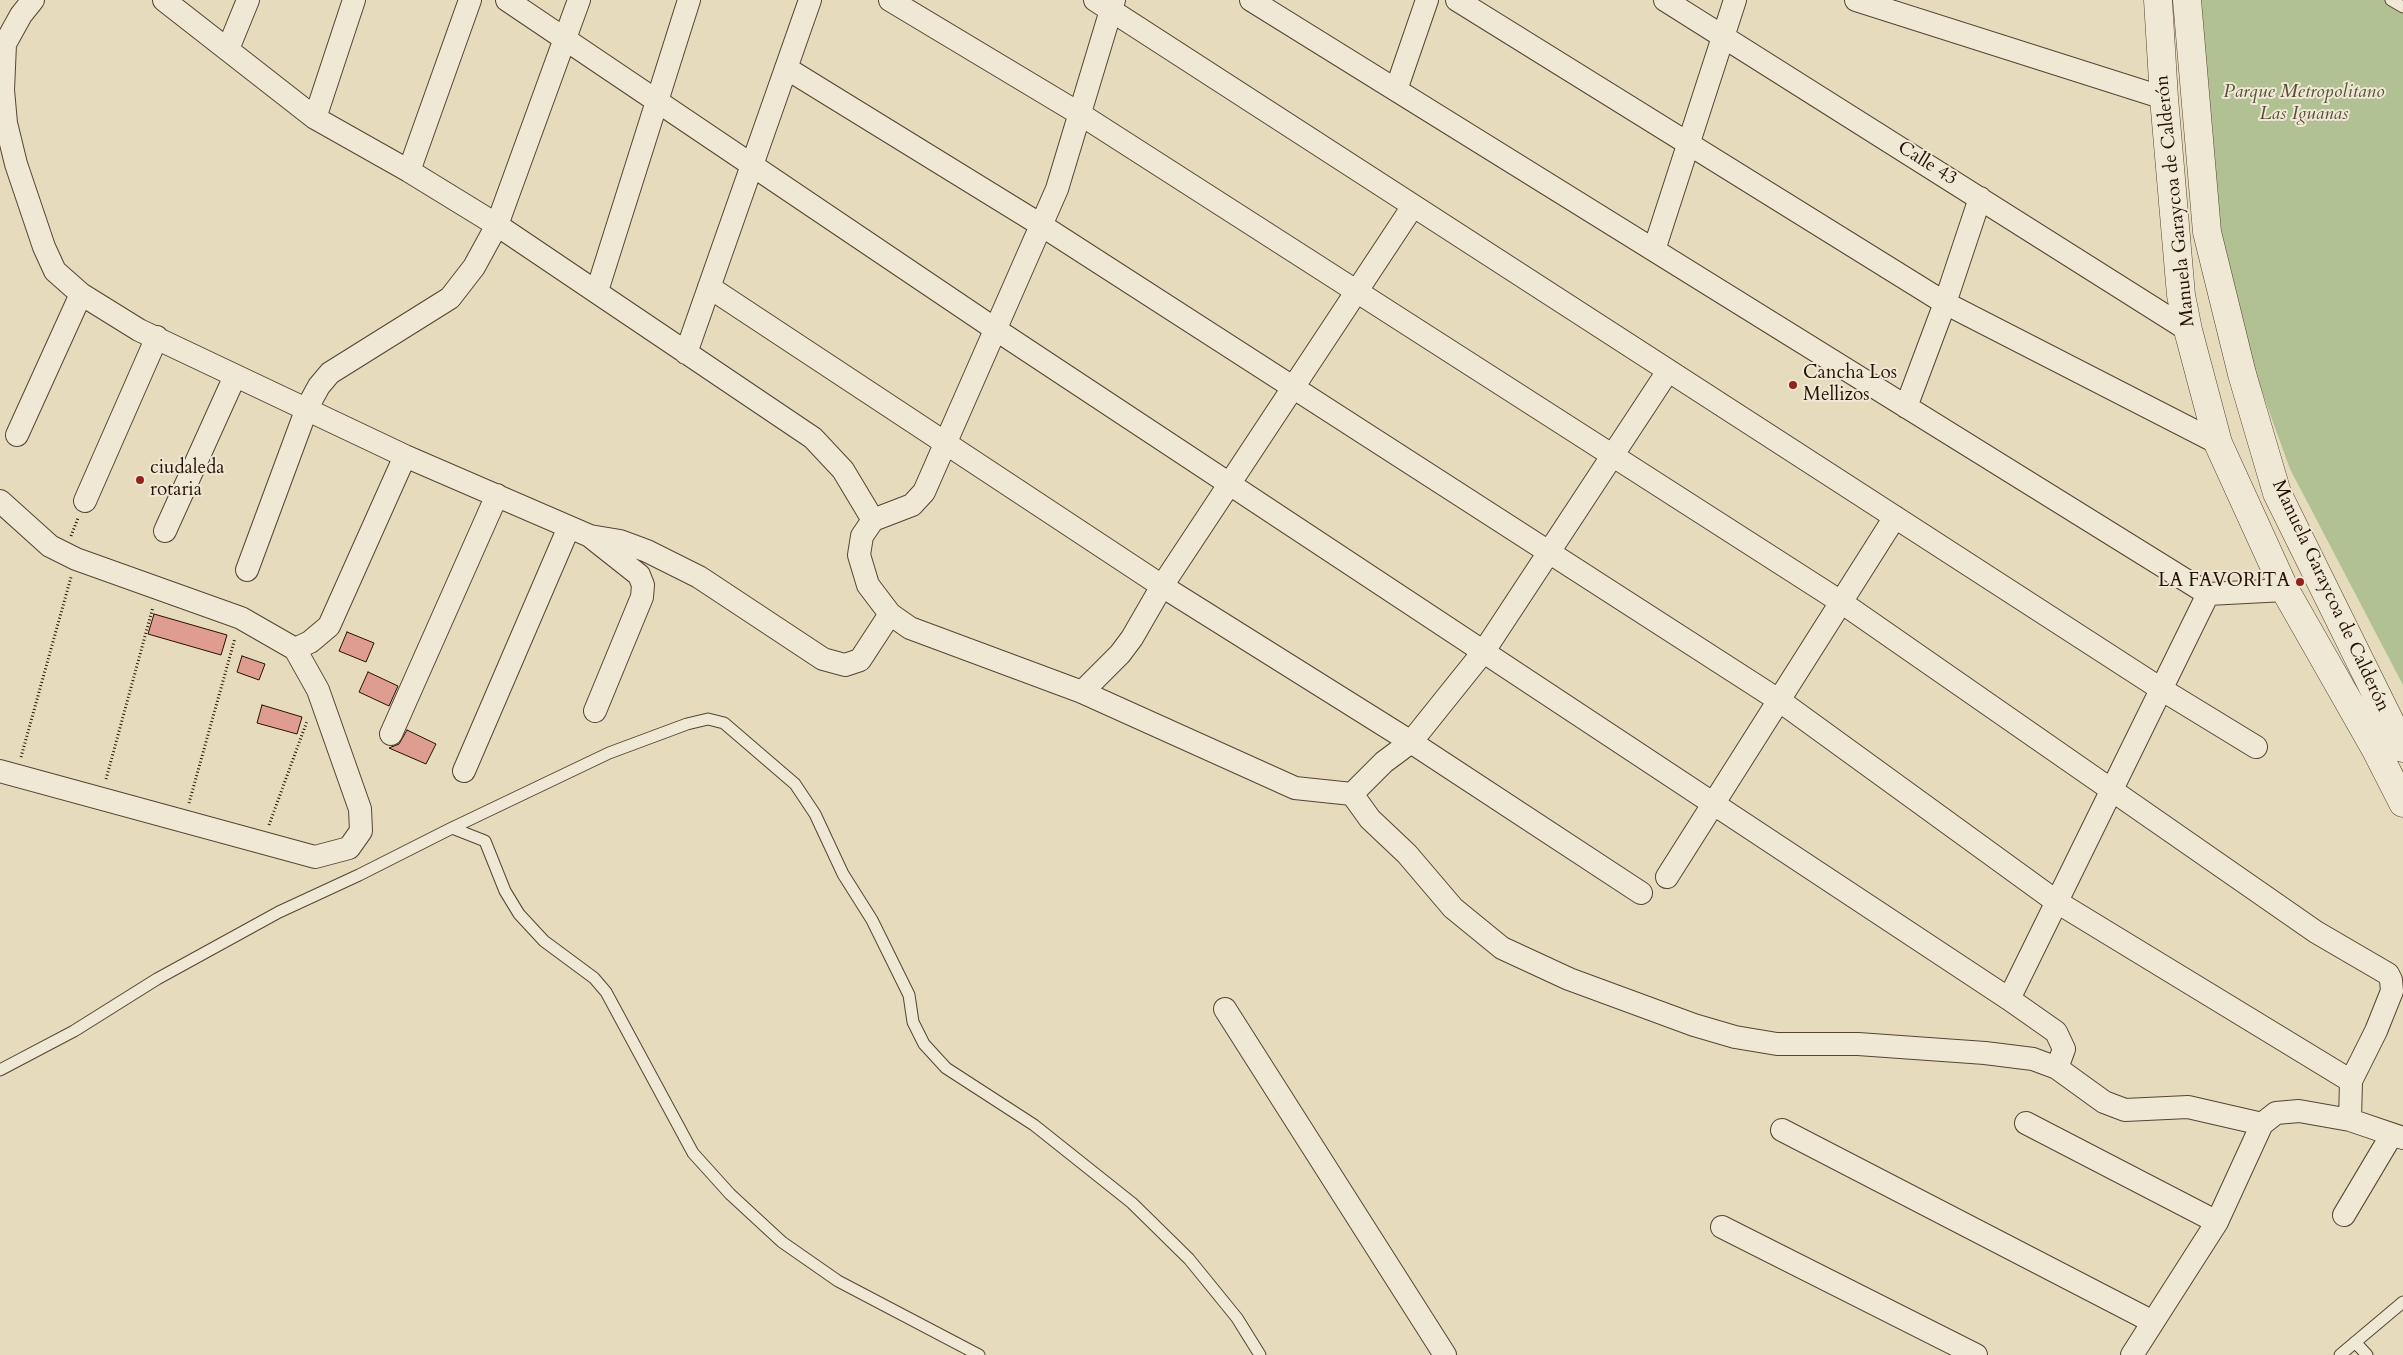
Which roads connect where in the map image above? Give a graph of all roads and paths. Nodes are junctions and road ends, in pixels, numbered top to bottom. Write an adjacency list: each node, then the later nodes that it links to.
1 (33, 0): 24 (street)
2 (164, 0): 25 (street)
3 (248, 0): 25 (street)
4 (354, 0): 31 (street)
5 (470, 0): 34 (street)
6 (507, 0): 23 (street)
7 (579, 0): 23 (street)
8 (689, 0): 29 (street)
9 (810, 0): 26 (street)
10 (890, 0): 30 (street)
11 (1251, 0): 27 (street)
12 (1427, 0): 27 (street)
13 (1457, 0): 32 (street)
14 (1665, 0): 22 (street, Calle 43)
15 (1735, 0): 22 (street)
16 (1856, 0): 28 (street)
17 (2158, 0): 28 (street, Manuela Garaycoa de Calderón)
18 (2187, 0): 88 (street, Manuela Garaycoa de Calderón)
19 (2391, 0): 21 (lane)
20 (1107, 3): 30 (street); 36 (street)
21 (2403, 7)
22 (1722, 38): 32 (street); 35 (street, Calle 43)
23 (565, 40): 29 (street); 38 (street)
24 (2, 43): 43 (street)
25 (228, 49): 31 (street)
26 (786, 68): 33 (street); 37 (street)
27 (1396, 90): 39 (street)
28 (2164, 98): 46 (street, Manuela Garaycoa de Calderón)
29 (659, 102): 33 (street); 41 (street)
30 (1080, 114): 37 (street); 42 (street)
31 (315, 118): 34 (street)
32 (1688, 144): 39 (street); 44 (street)
33 (752, 165): 40 (street); 45 (street)
34 (409, 171): 38 (street)
35 (1980, 198): 44 (street); 46 (street, Calle 43)
36 (1413, 206): 42 (street); 49 (street)
37 (1041, 225): 45 (street); 51 (street)
38 (497, 226): 41 (street); 53 (street)
39 (1654, 250): 52 (street)
40 (709, 287): 48 (street); 55 (street)
41 (597, 291): 48 (street)
42 (1356, 291): 51 (street); 57 (street)
43 (81, 294): 47 (street); 54 (street)
44 (1945, 303): 52 (street); 56 (street)
45 (995, 329): 55 (street); 59 (street)
46 (2188, 330): 56 (street, Manuela Garaycoa de Calderón)
47 (157, 337): 50 (street); 62 (street)
48 (686, 353): 64 (street)
49 (1668, 371): 57 (street); 63 (street)
50 (235, 376): 53 (street); 66 (street)
51 (1293, 387): 59 (street); 68 (street)
52 (1906, 406): 74 (street)
53 (307, 408): 58 (street); 70 (street)
54 (17, 435)
55 (945, 442): 64 (street); 71 (street)
56 (2218, 443): 73 (street, Manuela Garaycoa de Calderón)
57 (1612, 455): 68 (street); 75 (street)
58 (404, 456): 60 (street); 78 (street)
59 (1230, 484): 71 (street); 79 (street)
60 (497, 495): 65 (street); 85 (street)
61 (0, 501): 69 (street)
62 (85, 501)
63 (1895, 517): 75 (street); 80 (street)
64 (873, 520): 76 (street)
65 (569, 527): 67 (street); 89 (street)
66 (165, 530)
67 (590, 536): 76 (street); 84 (street)
68 (1549, 552): 79 (street); 83 (street)
69 (76, 559): 72 (street); 90 (path)
70 (246, 570)
71 (1162, 586): 82 (street); 86 (street)
72 (158, 589): 77 (street); 93 (path)
73 (2285, 590): 74 (street); 94 (street, Manuela Garaycoa de Calderón)
74 (2208, 594): 80 (street)
75 (1841, 602): 83 (street); 91 (street)
76 (890, 614): 82 (street)
77 (241, 618): 78 (street); 96 (path)
78 (303, 645): 81 (street)
79 (1484, 651): 86 (street); 95 (street)
80 (2161, 689): 87 (street); 91 (street)
81 (318, 690): 98 (path); 98 (street)
82 (1082, 692): 92 (street)
83 (1780, 701): 95 (street); 101 (street)
84 (594, 711)
85 (391, 734)
86 (1411, 742): 92 (street); 100 (street)
87 (2256, 746)
88 (2403, 748)
89 (464, 771)
90 (8, 772): 93 (street)
91 (2111, 791): 101 (street); 106 (street)
92 (1352, 794): 104 (street)
93 (100, 798): 96 (street)
94 (2403, 803)
95 (1715, 804): 99 (street); 102 (street)
96 (184, 821): 98 (street)
97 (452, 828): 105 (lane); 118 (lane); 119 (lane)
98 (263, 842)
99 (1667, 877)
100 (1641, 893)
101 (2057, 902): 102 (street); 106 (street)
102 (2009, 999): 104 (street)
103 (1225, 1008): 120 (street)
104 (2057, 1068): 109 (street)
105 (0, 1070)
106 (2351, 1081): 107 (street)
107 (2350, 1120): 109 (street); 111 (street)
108 (2026, 1123): 113 (street)
109 (2262, 1124): 113 (street)
110 (1782, 1130): 116 (street)
111 (2397, 1137): 112 (street)
112 (2344, 1215)
113 (2217, 1222): 116 (street)
114 (1722, 1227): 121 (street)
115 (2403, 1302): 117 (lane)
116 (2153, 1322): 122 (street)
117 (2355, 1342): 123 (lane); 124 (lane)
118 (979, 1355)
119 (1260, 1355)
120 (1445, 1355)
121 (1976, 1355)
122 (2132, 1355)
123 (2340, 1355)
124 (2367, 1355)

